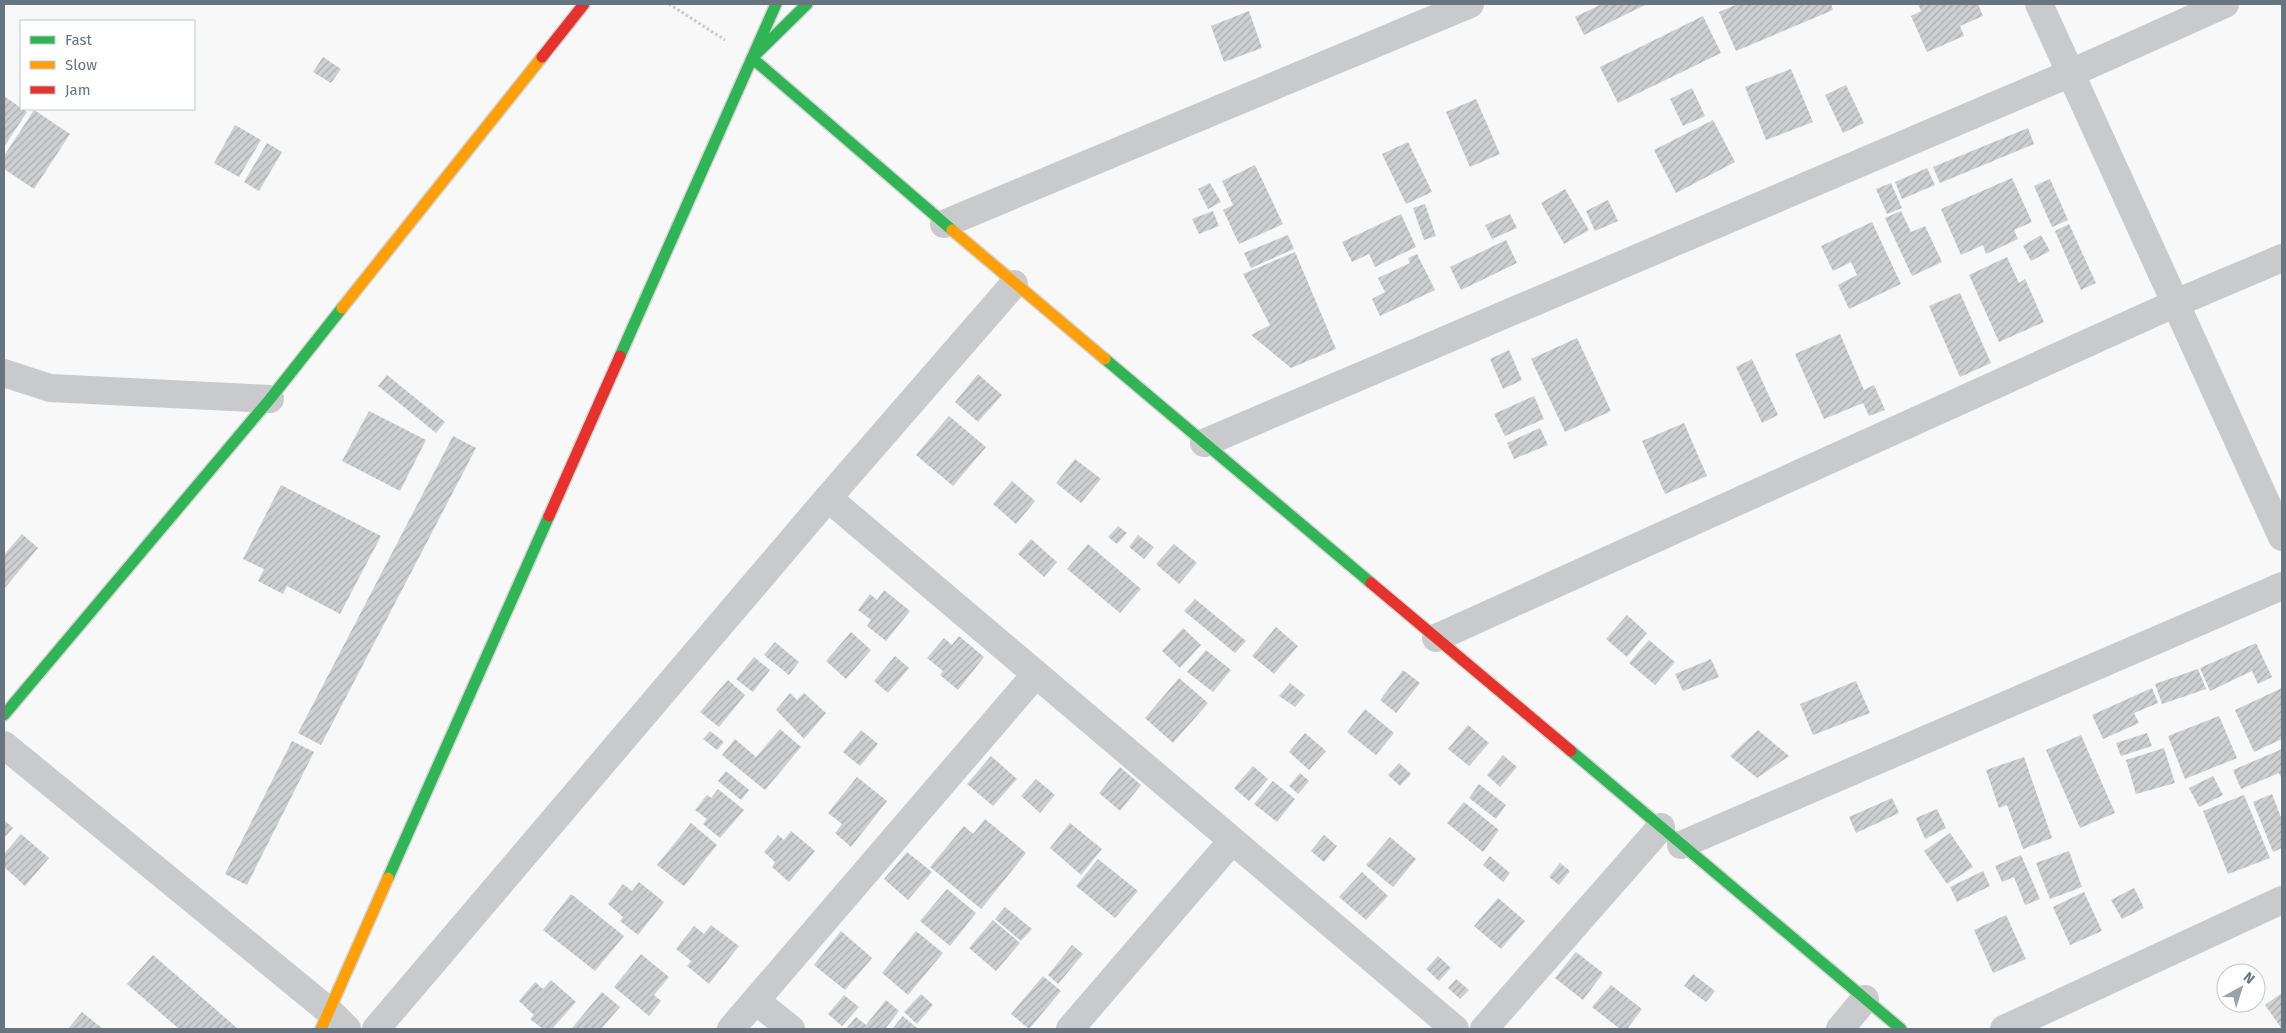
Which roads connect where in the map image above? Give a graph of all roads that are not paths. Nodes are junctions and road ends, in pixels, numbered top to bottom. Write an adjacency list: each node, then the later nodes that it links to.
1 (584, 4): 14 (street)
2 (776, 4): 7 (street)
3 (807, 4): 7 (street)
4 (1470, 4): 9 (street)
5 (2039, 4): 8 (street)
6 (2225, 4): 8 (street)
7 (752, 58): 9 (street); 29 (street)
8 (2071, 73): 12 (street); 15 (street)
9 (944, 224): 11 (street)
10 (2282, 258): 12 (street)
11 (1014, 284): 15 (street); 16 (street)
12 (2176, 303): 17 (street); 19 (street)
13 (4, 373): 14 (street)
14 (270, 399): 21 (street)
15 (1204, 443): 19 (street)
16 (828, 498): 20 (street); 30 (street)
17 (2282, 537)
18 (2282, 586): 25 (street)
19 (1436, 638): 23 (street)
20 (1036, 674): 24 (street); 28 (street)
21 (4, 715)
22 (4, 745): 29 (street)
23 (1661, 827): 25 (street); 35 (street)
24 (1232, 841): 33 (street); 34 (street)
25 (1681, 845): 27 (street)
26 (2282, 900): 38 (street)
27 (1865, 999): 36 (street); 37 (street)
28 (756, 1001): 31 (street); 32 (street)
29 (332, 1023)
30 (376, 1029)
31 (731, 1029)
32 (791, 1029)
33 (1070, 1029)
34 (1455, 1029)
35 (1484, 1029)
36 (1840, 1029)
37 (1900, 1029)
38 (2004, 1029)

